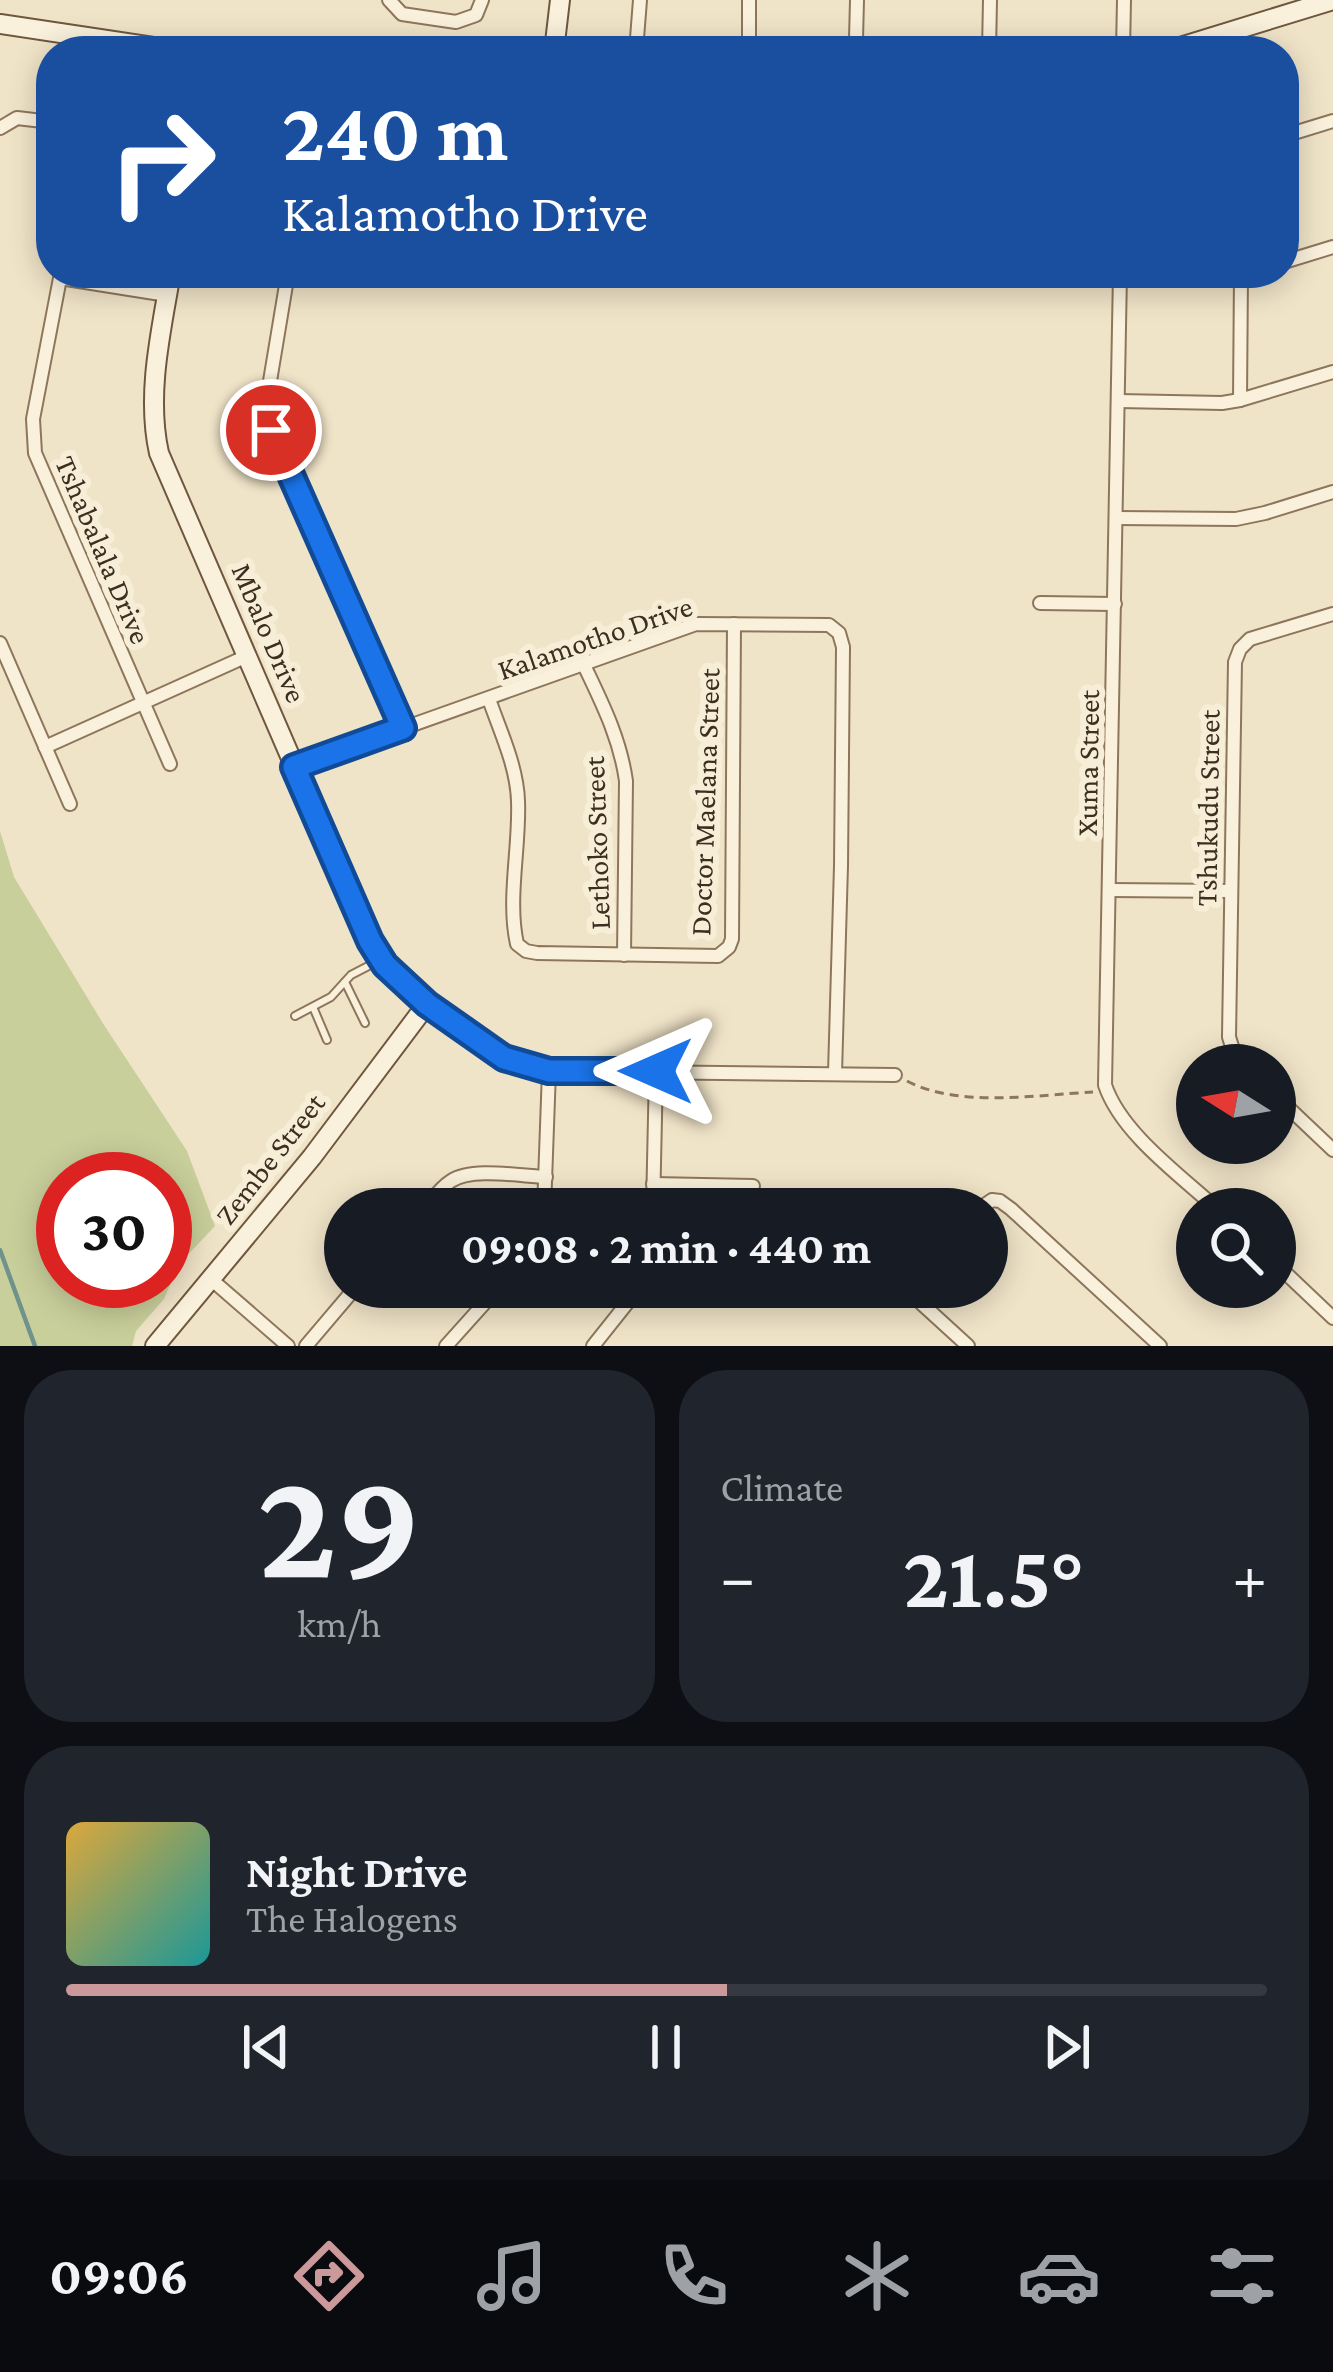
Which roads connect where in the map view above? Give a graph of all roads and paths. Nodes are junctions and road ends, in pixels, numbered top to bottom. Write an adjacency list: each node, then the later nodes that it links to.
1 (388, 0): 2 (street)
2 (482, 0)
3 (560, 0): 12 (street)
4 (640, 0): 13 (street)
5 (749, 0): 14 (street)
6 (857, 0): 15 (street)
7 (990, 0): 16 (street)
8 (1124, 0): 17 (street)
9 (1333, 0): 18 (street)
10 (0, 24): 11 (street)
11 (80, 36)
12 (556, 36)
13 (637, 36)
14 (749, 36)
15 (856, 36)
16 (989, 36)
17 (1123, 36)
18 (1216, 36)
19 (36, 120): 21 (street)
20 (1333, 121): 22 (street)
21 (0, 128)
22 (1299, 131)
23 (1333, 248): 24 (street)
24 (1299, 258)
25 (58, 288): 45 (street, Tshabalala Drive)
26 (130, 288): 31 (street)
27 (168, 288): 31 (street, Mbalo Drive)
28 (286, 288): 46 (street)
29 (1120, 288): 34 (street, Xuma Street)
30 (1242, 288): 33 (street)
31 (167, 295): 42 (street, Mbalo Drive)
32 (1333, 372): 33 (street)
33 (1240, 400): 34 (street)
34 (1119, 401): 36 (street, Xuma Street)
35 (1333, 492): 36 (street)
36 (1116, 518): 38 (street, Xuma Street)
37 (1040, 603): 38 (street)
38 (1115, 604): 51 (street, Xuma Street)
39 (1333, 614): 52 (street, Tshukudu Street)
40 (734, 625): 43 (street, Kalamotho Drive); 53 (street, Doctor Maelana Street); 64 (street, Kalamotho Drive)
41 (0, 643): 47 (street)
42 (248, 656): 45 (street); 49 (street, Mbalo Drive)
43 (584, 665): 44 (street, Kalamotho Drive); 53 (street, Lethoko Street)
44 (489, 699): 46 (street, Kalamotho Drive); 53 (street, Doctor Maelana Street)
45 (143, 701): 47 (street); 48 (street, Tshabalala Drive)
46 (403, 728): 49 (street, Kalamotho Drive)
47 (45, 747): 50 (street)
48 (170, 764)
49 (294, 767): 54 (street, Mbalo Drive)
50 (70, 804)
51 (1110, 890): 52 (street); 66 (street, Xuma Street)
52 (1231, 892): 61 (street, Tshukudu Street)
53 (623, 955)
54 (381, 959): 55 (lane); 56 (street, Mbalo Drive)
55 (345, 982): 57 (lane); 59 (lane)
56 (427, 1004): 62 (street, Mbalo Drive); 77 (street, Zembe Street)
57 (313, 1007): 58 (lane); 60 (lane)
58 (295, 1016)
59 (365, 1023)
60 (327, 1040)
61 (1231, 1044)
62 (549, 1071): 63 (street, Mbalo Drive); 69 (street)
63 (656, 1071): 64 (street, Mbalo Drive); 70 (street)
64 (835, 1073): 65 (street, Mbalo Drive)
65 (895, 1075): 66 (path)
66 (1106, 1090): 75 (street)
67 (1296, 1115): 68 (street)
68 (1333, 1150)
69 (546, 1177): 72 (street); 73 (street)
70 (653, 1184): 71 (street); 74 (street)
71 (753, 1186)
72 (442, 1188)
73 (545, 1188)
74 (653, 1188)
75 (1194, 1188)
76 (1008, 1207): 90 (street)
77 (212, 1280): 84 (street, Zembe Street); 85 (street)
78 (1296, 1283): 83 (street)
79 (338, 1308): 86 (street)
80 (480, 1308): 87 (street)
81 (623, 1308): 88 (street)
82 (927, 1308): 89 (street)
83 (1333, 1318)
84 (155, 1346)
85 (287, 1346)
86 (306, 1346)
87 (446, 1346)
88 (593, 1346)
89 (968, 1346)
90 (1160, 1346)

